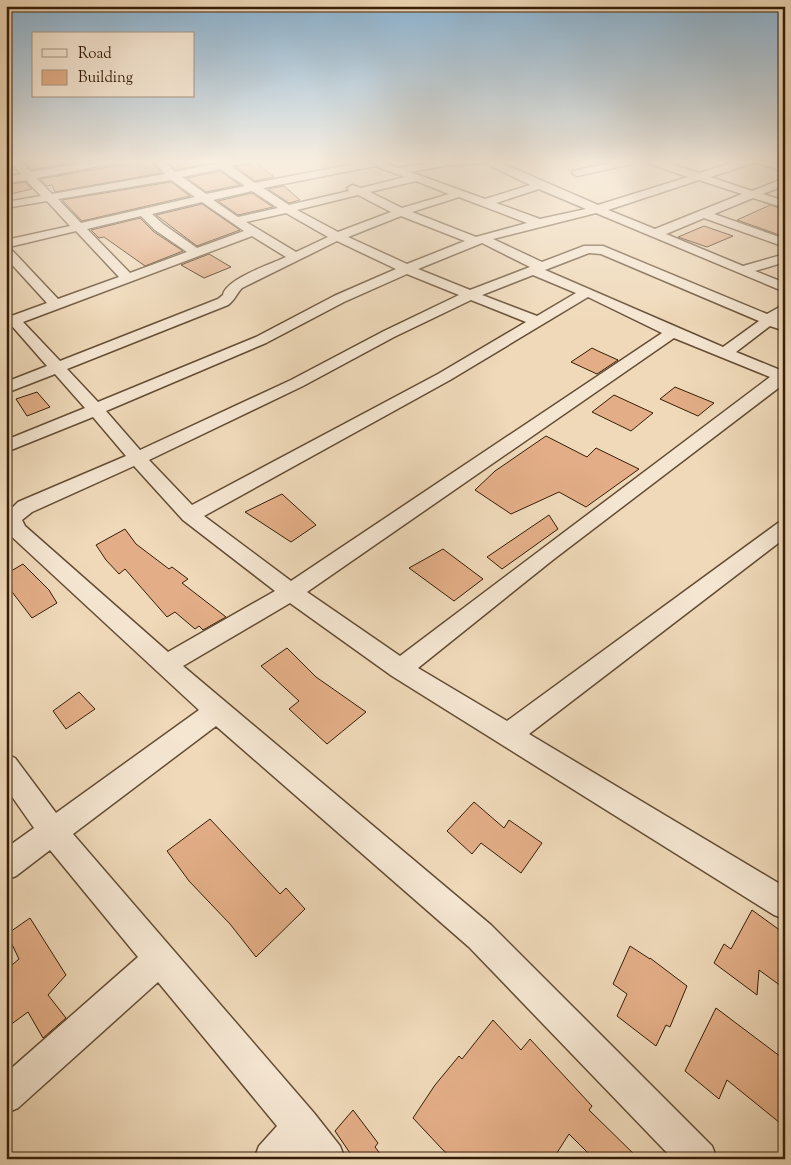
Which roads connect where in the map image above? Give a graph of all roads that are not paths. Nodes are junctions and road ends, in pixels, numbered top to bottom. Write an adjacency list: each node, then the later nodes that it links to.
1 (67, 214): 16 (street)
2 (134, 214): 16 (street)
3 (145, 214): 24 (street)
4 (227, 214): 14 (street)
5 (264, 214): 14 (street)
6 (296, 214): 19 (street)
7 (394, 214): 19 (street)
8 (407, 214): 20 (street)
9 (517, 214): 15 (street)
10 (573, 214): 15 (street)
11 (609, 214): 18 (street)
12 (703, 214): 18 (street)
13 (704, 214): 21 (street)
14 (236, 221): 17 (street)
15 (539, 222): 20 (street)
16 (79, 228): 22 (street); 30 (street)
17 (252, 232): 24 (street); 25 (street)
18 (654, 234): 29 (street)
19 (337, 237): 25 (street); 27 (street)
20 (478, 240): 27 (street); 28 (street)
21 (785, 243)
22 (6, 244)
23 (6, 250): 34 (street)
24 (195, 252): 30 (street)
25 (295, 257): 42 (street)
26 (785, 258): 29 (street)
27 (409, 268): 33 (street); 45 (street)
28 (536, 269): 32 (street); 33 (street); 36 (street)
29 (743, 270): 31 (street)
30 (129, 279): 34 (street)
31 (785, 288)
32 (587, 292): 37 (street); 40 (street)
33 (470, 295): 37 (street); 47 (street)
34 (56, 305): 38 (street)
35 (785, 308): 36 (street)
36 (768, 320): 39 (street); 41 (street)
37 (537, 321): 48 (street)
38 (10, 322): 42 (street)
39 (785, 328)
40 (673, 332): 41 (street); 50 (street)
41 (725, 353): 43 (street)
42 (58, 368): 44 (street); 45 (street)
43 (784, 377): 52 (street)
44 (6, 388)
45 (95, 409): 46 (street); 47 (street)
46 (6, 447)
47 (137, 458): 48 (street); 51 (street)
48 (190, 515): 50 (street)
49 (785, 528): 54 (street)
50 (291, 592): 51 (street); 52 (street)
51 (167, 664): 53 (street)
52 (400, 669): 54 (street)
53 (217, 711): 56 (street); 64 (street)
54 (508, 736): 58 (street)
55 (6, 766): 56 (street)
56 (54, 833): 57 (street); 59 (street)
57 (6, 866)
58 (785, 904)
59 (160, 959): 60 (street); 61 (street)
60 (6, 1096)
61 (301, 1126): 62 (street); 63 (street)
62 (272, 1159)
63 (327, 1159)
64 (700, 1159)

